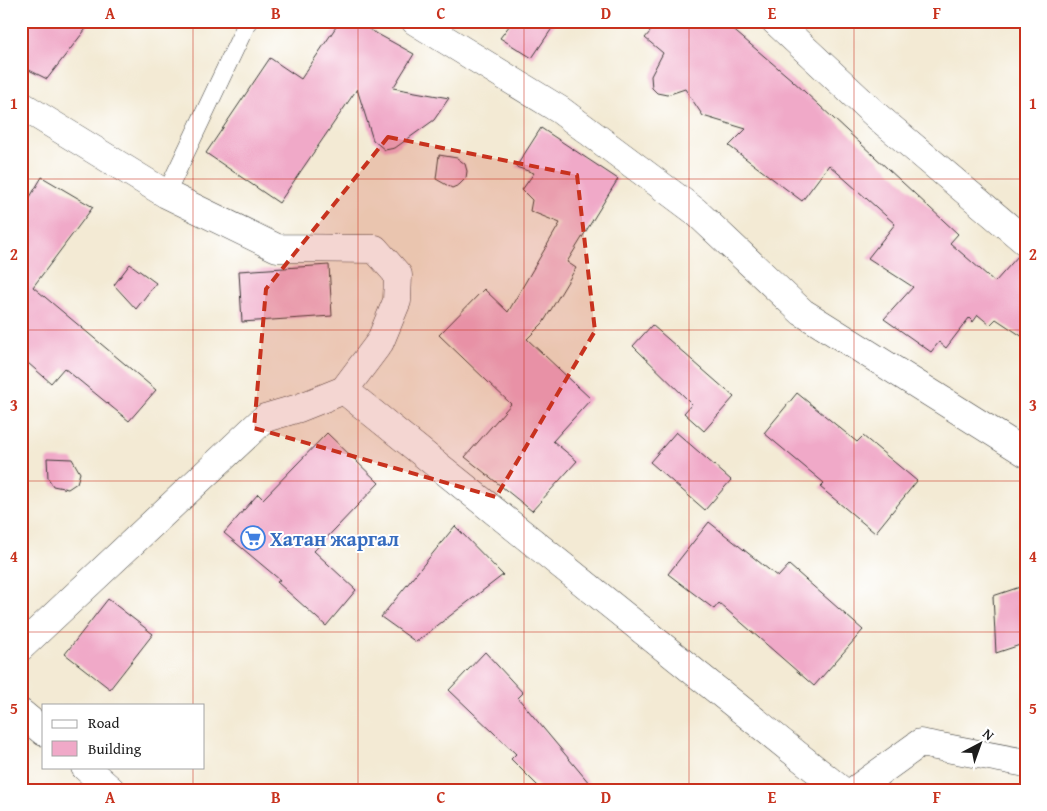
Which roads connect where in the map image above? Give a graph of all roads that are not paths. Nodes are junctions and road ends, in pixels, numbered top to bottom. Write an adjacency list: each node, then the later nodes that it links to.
1 (248, 21): 5 (lane)
2 (415, 21): 8 (street)
3 (775, 21): 6 (street)
4 (21, 105): 5 (street)
5 (166, 194): 7 (street)
6 (1026, 242)
7 (344, 390): 9 (street); 15 (street)
8 (1026, 453)
9 (21, 647)
10 (21, 713): 11 (street)
11 (42, 730)
12 (1026, 763): 16 (street)
13 (86, 768): 14 (street)
14 (111, 790)
15 (841, 790)
16 (856, 790)

